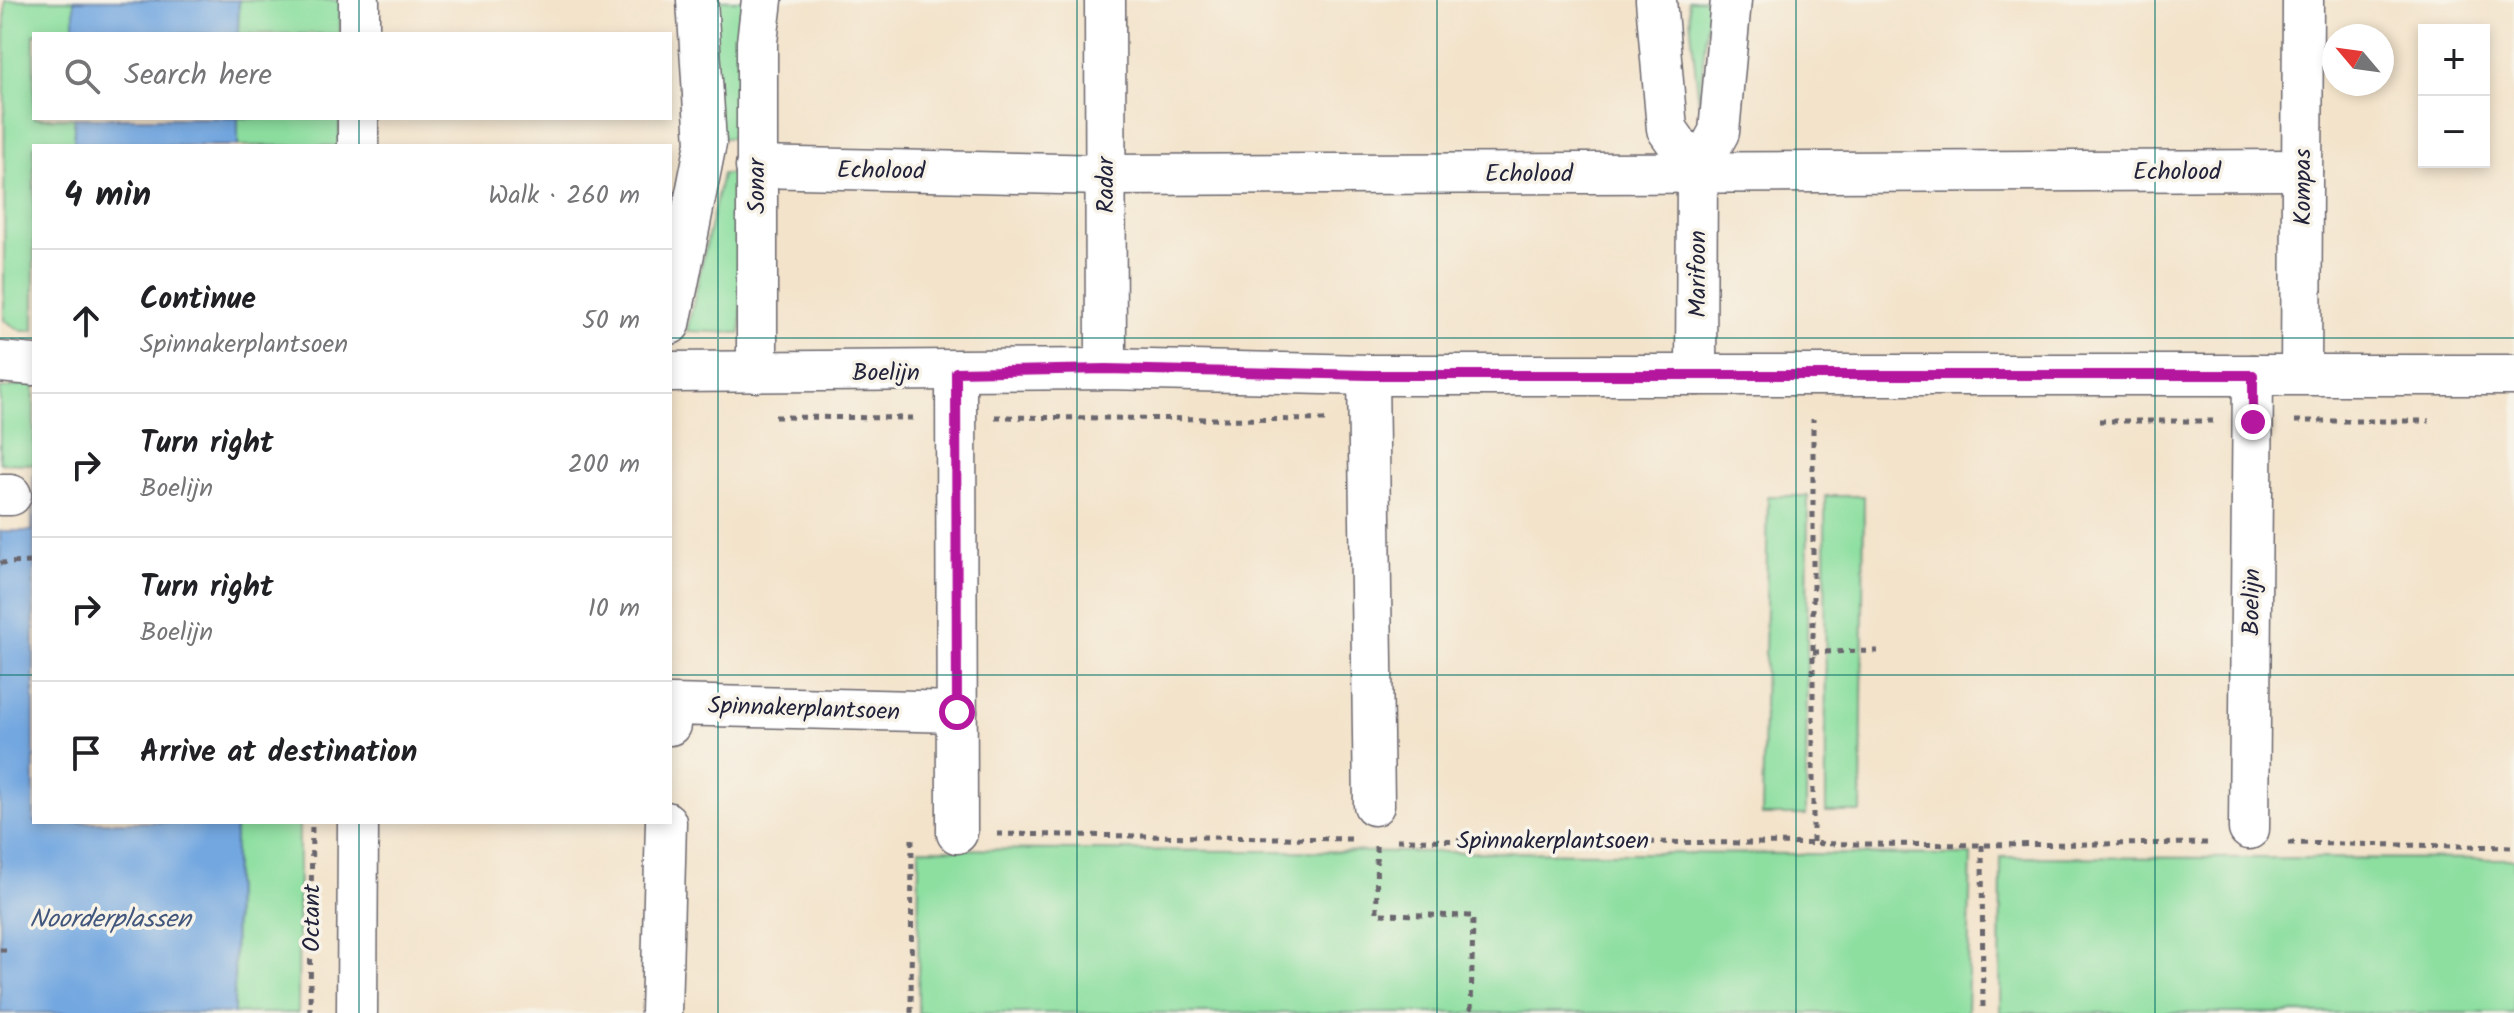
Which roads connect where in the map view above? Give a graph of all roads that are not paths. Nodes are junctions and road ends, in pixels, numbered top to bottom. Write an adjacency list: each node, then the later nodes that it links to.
1 (359, 0): 8 (street)
2 (697, 0): 12 (street)
3 (762, 0): 11 (street, Sonar)
4 (1105, 0): 15 (street, Radar)
5 (1656, 0): 14 (street)
6 (1731, 0): 14 (street, Marifoon)
7 (2303, 0): 13 (street, Kompas)
8 (359, 32)
9 (358, 120): 10 (street)
10 (358, 144)
11 (756, 167): 15 (street, Echolood); 19 (street, Sonar)
12 (685, 169): 16 (street)
13 (2302, 170): 14 (street, Echolood); 21 (street, Kompas)
14 (1697, 172): 15 (street, Echolood); 23 (street, Marifoon)
15 (1105, 175): 17 (street, Radar)
16 (672, 303)
17 (1106, 369): 20 (street, Boelijn); 22 (street, Boelijn)
18 (672, 372): 19 (street, Boelijn)
19 (757, 372): 20 (street, Boelijn)
20 (956, 372): 27 (street)
21 (2301, 374): 24 (street, Boelijn); 25 (street, Boelijn)
22 (1368, 375): 23 (street, Boelijn); 28 (street)
23 (1696, 375): 24 (street, Boelijn)
24 (2253, 375): 31 (street, Boelijn)
25 (2514, 375)
26 (672, 705): 27 (street, Spinnakerplantsoen)
27 (957, 712): 32 (street)
28 (1374, 822)
29 (358, 824): 33 (street, Octant)
30 (666, 824): 34 (street)
31 (2249, 829)
32 (957, 833)
33 (357, 1013)
34 (661, 1013)

